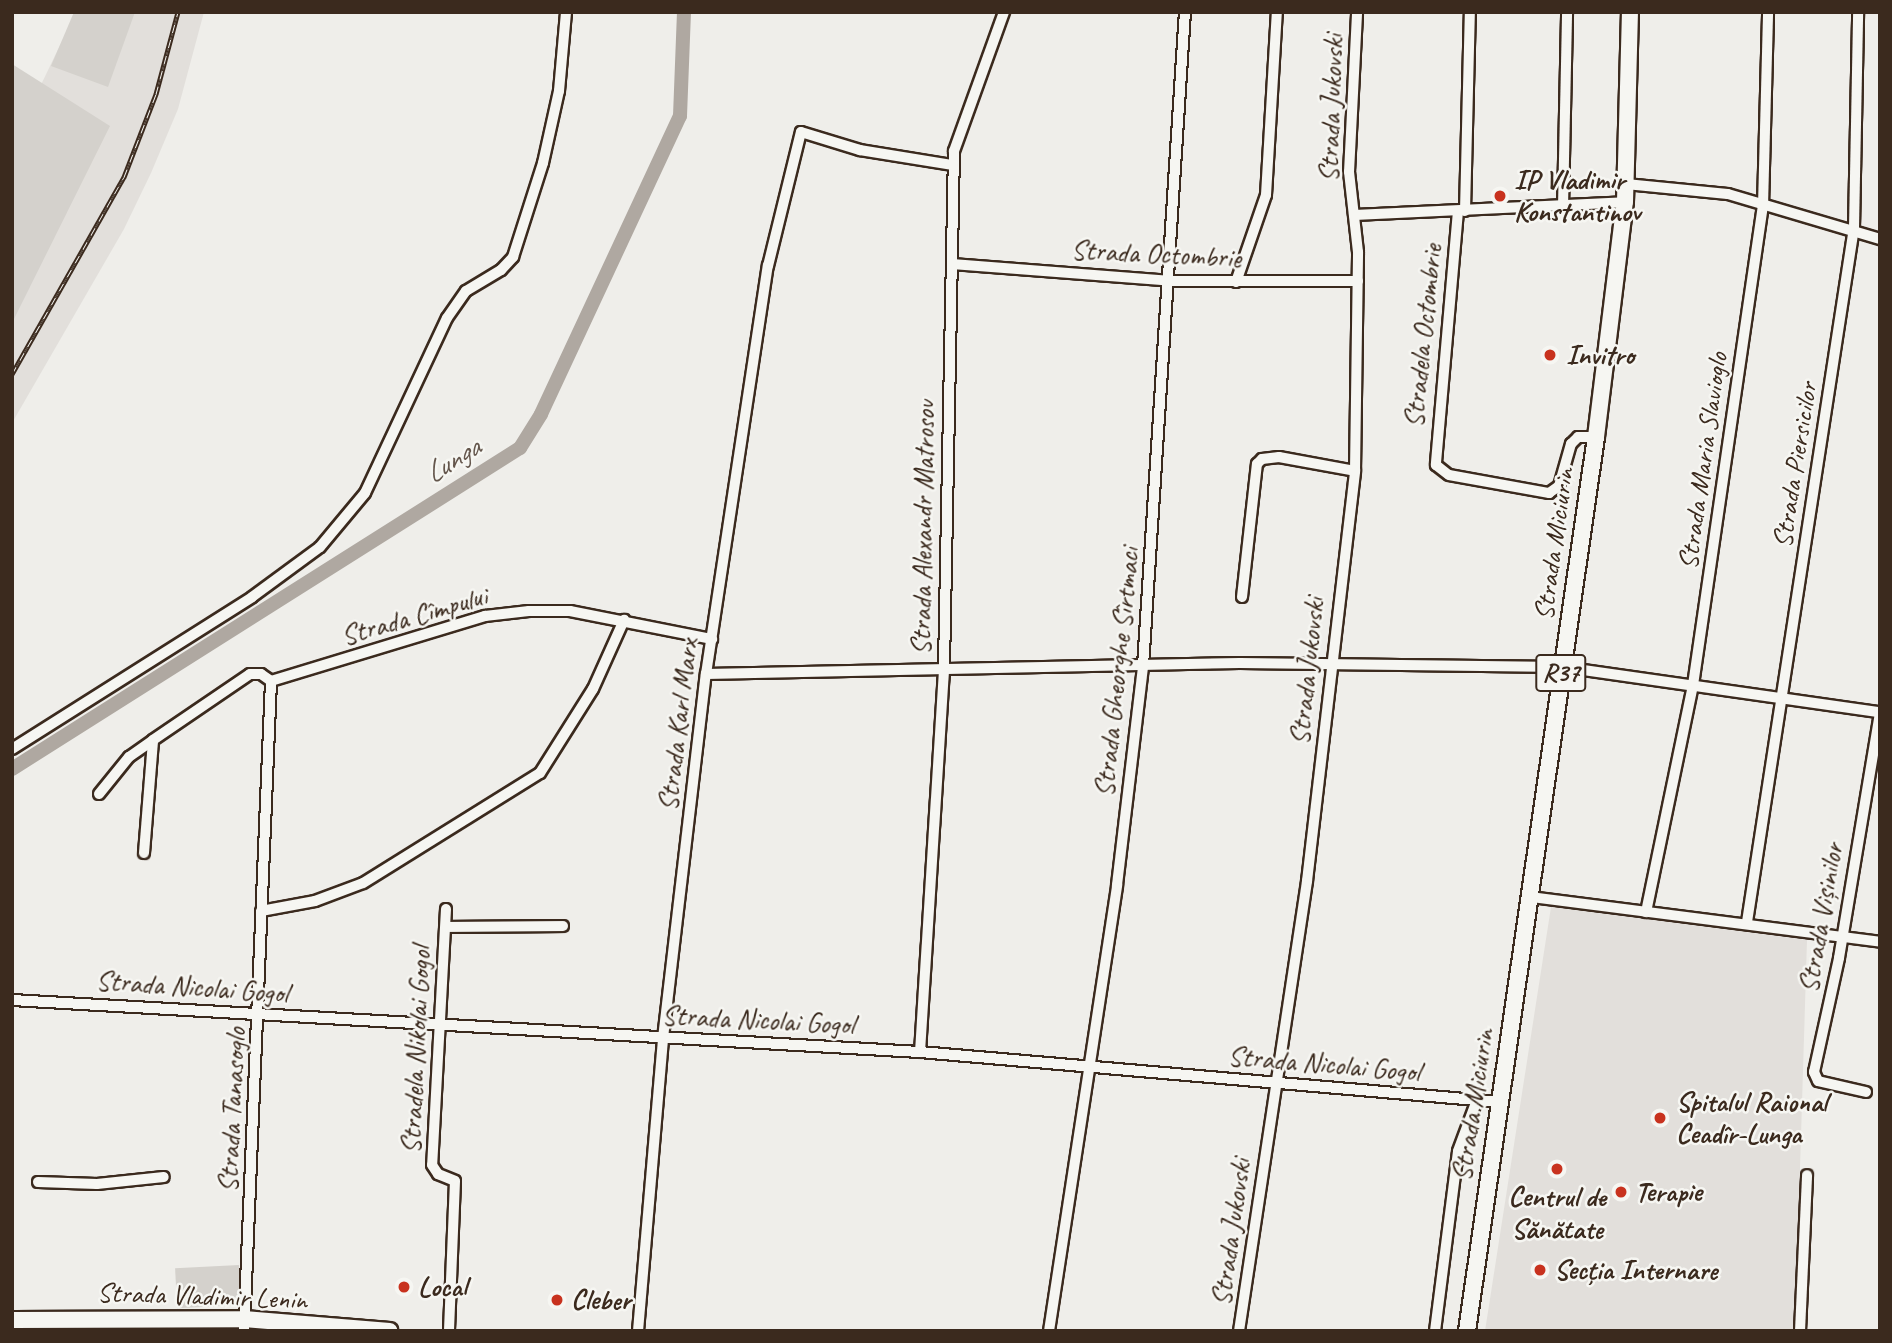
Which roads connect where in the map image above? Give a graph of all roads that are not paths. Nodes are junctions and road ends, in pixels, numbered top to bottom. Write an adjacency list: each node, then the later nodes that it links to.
1 (566, 12): 39 (street)
2 (1003, 12): 11 (street, Strada Alexandr Matrosov)
3 (1185, 12): 21 (street, Strada Gheorghe Sîrtmaci)
4 (1277, 12): 23 (street)
5 (1357, 12): 17 (street, Strada Jukovski)
6 (1470, 12): 16 (street, Stradela Octombrie)
7 (1567, 12): 15 (street)
8 (1630, 12): 12 (main road, Strada Miciurin / R37)
9 (1768, 12): 14 (street, Strada Maria Slavioglo)
10 (1858, 12): 18 (street, Strada Piersicilor)
11 (953, 165): 20 (street, Strada Alexandr Matrosov); 28 (street, Strada Karl Marx)
12 (1626, 184): 13 (main road, Strada Miciurin / R37); 14 (street)
13 (1625, 202): 15 (street); 24 (main road, Strada Miciurin / R37)
14 (1763, 206): 18 (street); 35 (street, Strada Maria Slavioglo)
15 (1563, 207): 16 (street)
16 (1462, 211): 17 (street); 24 (street, Stradela Octombrie)
17 (1354, 215): 22 (street, Strada Jukovski)
18 (1854, 228): 19 (street); 36 (street, Strada Piersicilor)
19 (1880, 239)
20 (952, 264): 21 (street, Strada Octombrie); 31 (street, Strada Alexandr Matrosov)
21 (1171, 281): 23 (street, Strada Octombrie); 29 (street, Strada Gheorghe Sîrtmaci)
22 (1358, 281): 23 (street, Strada Octombrie); 25 (street, Strada Jukovski)
23 (1236, 282)
24 (1596, 438): 32 (main road, Strada Miciurin / R37)
25 (1355, 471): 26 (street); 30 (street, Strada Jukovski)
26 (1242, 597)
27 (624, 620): 28 (street, Strada Cîmpului); 34 (street, Strada Cîmpului); 44 (street)
28 (712, 639): 33 (street, Strada Karl Marx)
29 (1143, 666): 30 (street); 31 (street); 56 (street, Strada Gheorghe Sîrtmaci)
30 (1332, 666): 32 (street); 57 (street, Strada Jukovski)
31 (944, 667): 33 (street); 55 (street, Strada Alexandr Matrosov)
32 (1562, 667): 35 (street); 42 (main road, Strada Miciurin / R37)
33 (706, 674): 54 (street, Strada Karl Marx)
34 (271, 681): 38 (street, Strada Cîmpului); 44 (street, Strada Tanasoglo)
35 (1693, 685): 36 (street); 45 (street, Strada Maria Slavioglo)
36 (1783, 696): 37 (street); 46 (street, Strada Piersicilor)
37 (1880, 712): 49 (street, Strada Vișinilor)
38 (153, 740): 40 (street, Strada Cîmpului); 41 (street)
39 (12, 749)
40 (99, 794)
41 (144, 853)
42 (1531, 897): 45 (street); 60 (main road, Strada Miciurin / R37)
43 (446, 909): 48 (street, Stradela Nikolai Gogol)
44 (261, 911): 52 (street, Strada Tanasoglo)
45 (1646, 912): 46 (street)
46 (1747, 922): 49 (street)
47 (563, 926): 48 (street, Stradela Nikolai Gogol)
48 (447, 927): 53 (street, Stradela Nikolai Gogol)
49 (1842, 937): 50 (street); 58 (street, Strada Vișinilor)
50 (1880, 942)
51 (12, 1000): 52 (street, Strada Nicolai Gogol)
52 (259, 1014): 53 (street, Strada Nicolai Gogol); 65 (street, Strada Tanasoglo)
53 (440, 1024): 54 (street, Strada Nicolai Gogol); 67 (street, Stradela Nikolai Gogol)
54 (663, 1038): 55 (street, Strada Nicolai Gogol); 68 (street, Strada Karl Marx)
55 (919, 1052): 56 (street, Strada Nicolai Gogol)
56 (1086, 1067): 57 (street, Strada Nicolai Gogol); 69 (street, Strada Gheorghe Sîrtmaci)
57 (1275, 1083): 59 (street, Strada Nicolai Gogol); 70 (street, Strada Jukovski)
58 (1866, 1092)
59 (1476, 1100): 60 (street, Strada Nicolai Gogol); 71 (street)
60 (1500, 1102): 72 (main road, Strada Miciurin / R37)
61 (1807, 1175): 73 (street)
62 (163, 1177): 63 (street)
63 (38, 1182)
64 (12, 1320): 65 (main road, Strada Vladimir Lenin)
65 (244, 1325): 66 (main road, Strada Vladimir Lenin)
66 (390, 1331)
67 (449, 1331)
68 (638, 1331)
69 (1049, 1331)
70 (1239, 1331)
71 (1436, 1331)
72 (1466, 1331)
73 (1800, 1331)

